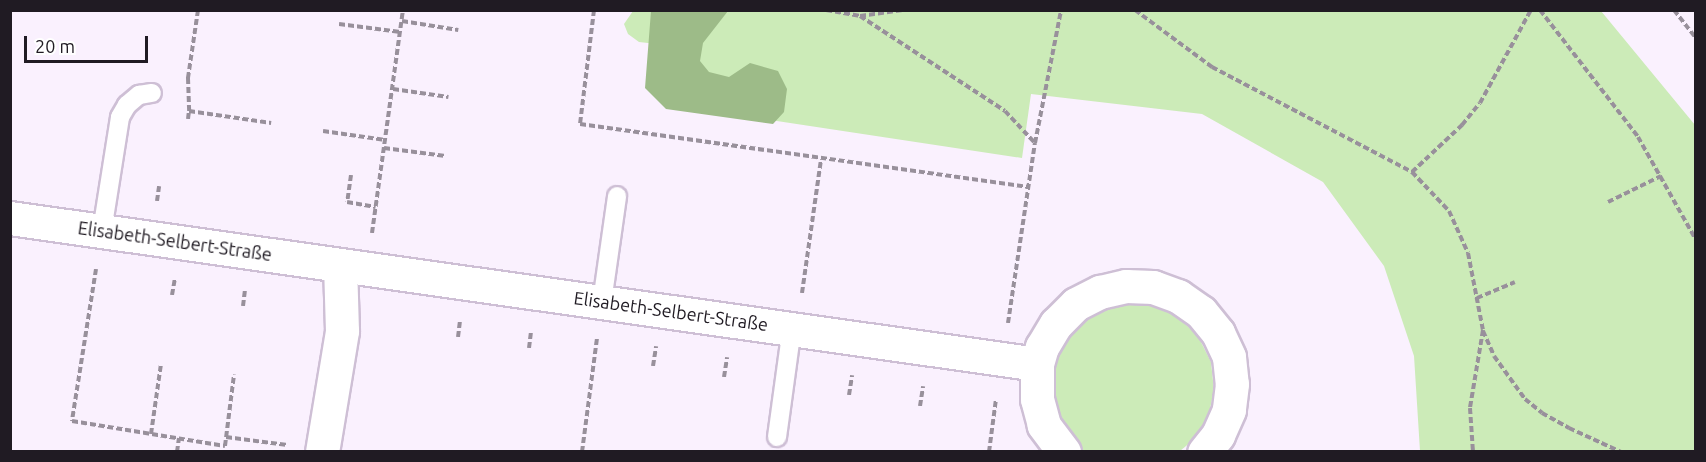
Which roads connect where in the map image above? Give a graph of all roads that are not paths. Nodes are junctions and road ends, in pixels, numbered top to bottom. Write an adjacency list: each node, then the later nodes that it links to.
1 (152, 93): 4 (lane)
2 (617, 196): 6 (lane)
3 (10, 218): 4 (street, Elisabeth-Selbert-Straße)
4 (102, 231): 5 (street, Elisabeth-Selbert-Straße)
5 (354, 267): 6 (street, Elisabeth-Selbert-Straße); 10 (street)
6 (602, 302): 7 (street, Elisabeth-Selbert-Straße)
7 (794, 329): 8 (street, Elisabeth-Selbert-Straße); 9 (lane)
8 (1037, 364): 11 (street); 12 (street)
9 (777, 437)
10 (322, 451)
11 (1064, 452)
12 (1204, 452)

